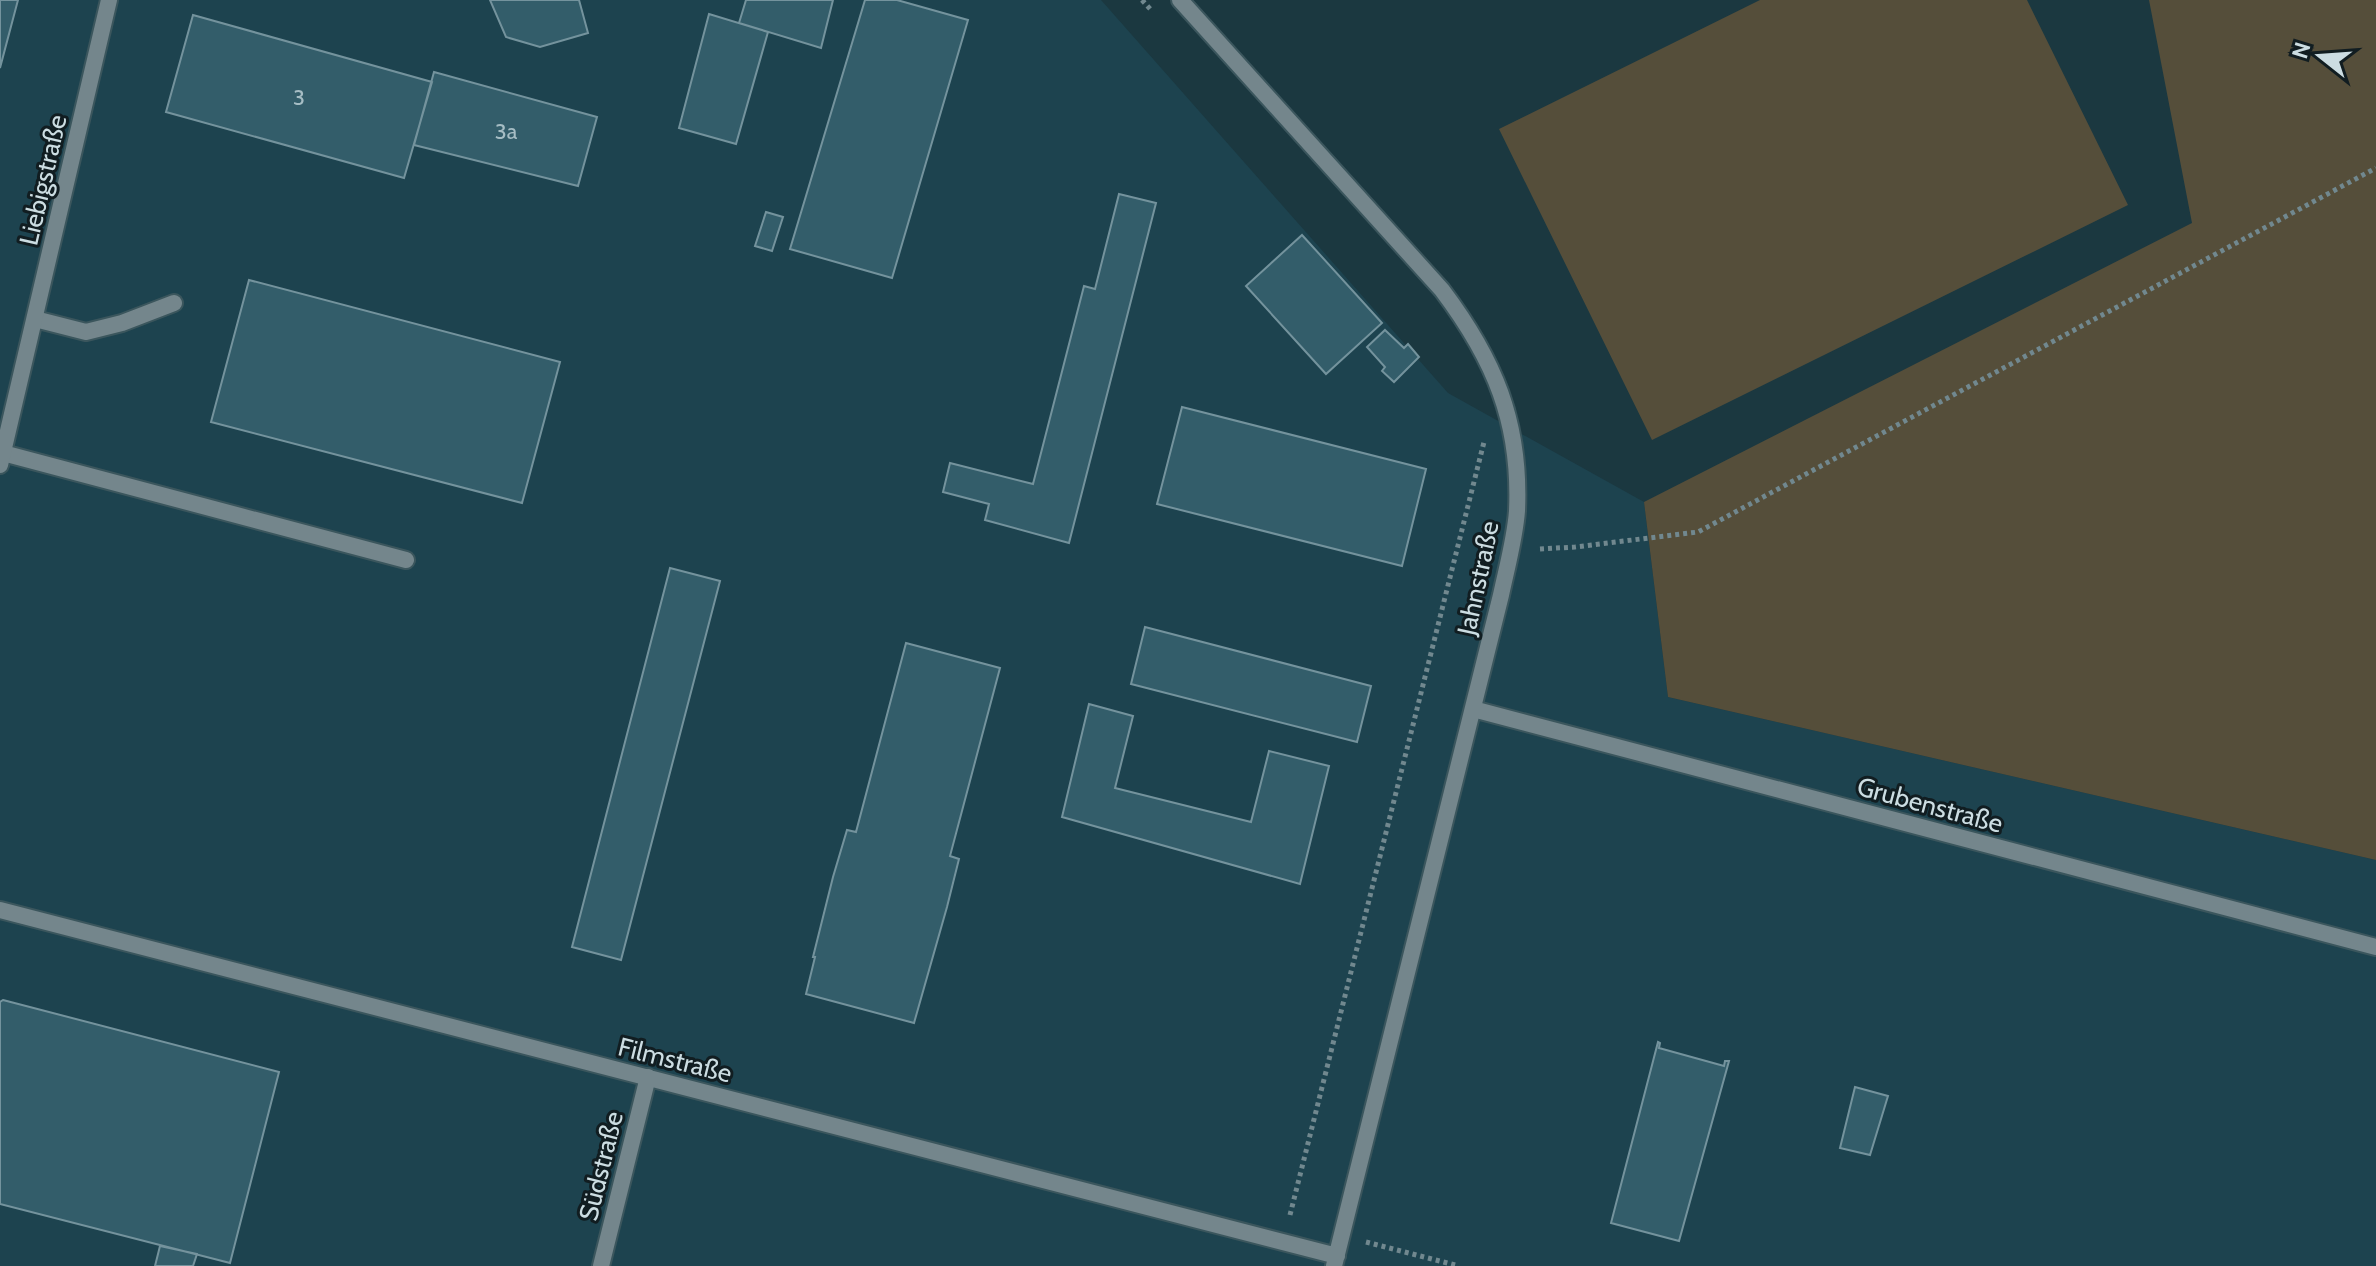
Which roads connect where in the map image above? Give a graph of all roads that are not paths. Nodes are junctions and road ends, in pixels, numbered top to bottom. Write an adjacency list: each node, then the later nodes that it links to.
1 (109, 0): 4 (street, Liebigstraße)
2 (1180, 0): 7 (street, Jahnstraße)
3 (174, 303): 4 (street)
4 (35, 319): 5 (street, Liebigstraße)
5 (1, 459): 6 (street)
6 (406, 560)
7 (1473, 709): 9 (street, Grubenstraße); 11 (street, Jahnstraße)
8 (0, 910): 10 (street, Filmstraße)
9 (2376, 947)
10 (648, 1077): 11 (street, Filmstraße); 12 (street, Südstraße)
11 (1336, 1261)
12 (601, 1266)

